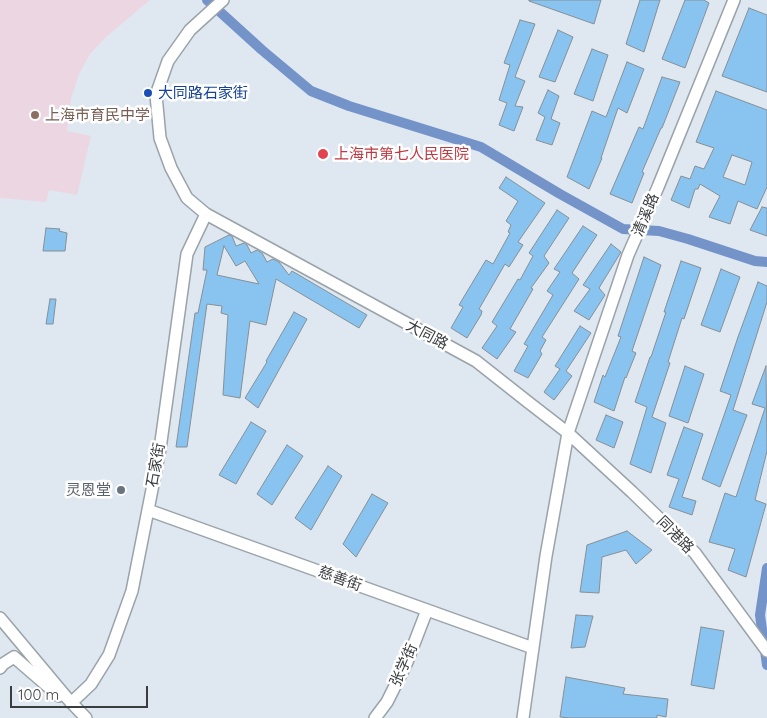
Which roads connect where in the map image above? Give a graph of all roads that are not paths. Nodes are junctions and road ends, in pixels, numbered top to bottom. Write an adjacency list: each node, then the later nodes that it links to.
1 (224, 0): 3 (street, 大同路)
2 (734, 0): 4 (street, 清溪路)
3 (206, 214): 4 (street, 大同路); 5 (street, 石家街)
4 (568, 433): 8 (street); 9 (street, 同港路)
5 (148, 510): 6 (street, 慈善街); 11 (street, 石家街)
6 (426, 610): 8 (street, 慈善街); 13 (street, 张学街)
7 (0, 618): 11 (street)
8 (533, 648): 14 (street)
9 (767, 651)
10 (0, 668): 11 (street)
11 (69, 700): 12 (street)
12 (86, 718)
13 (375, 718)
14 (523, 718)

